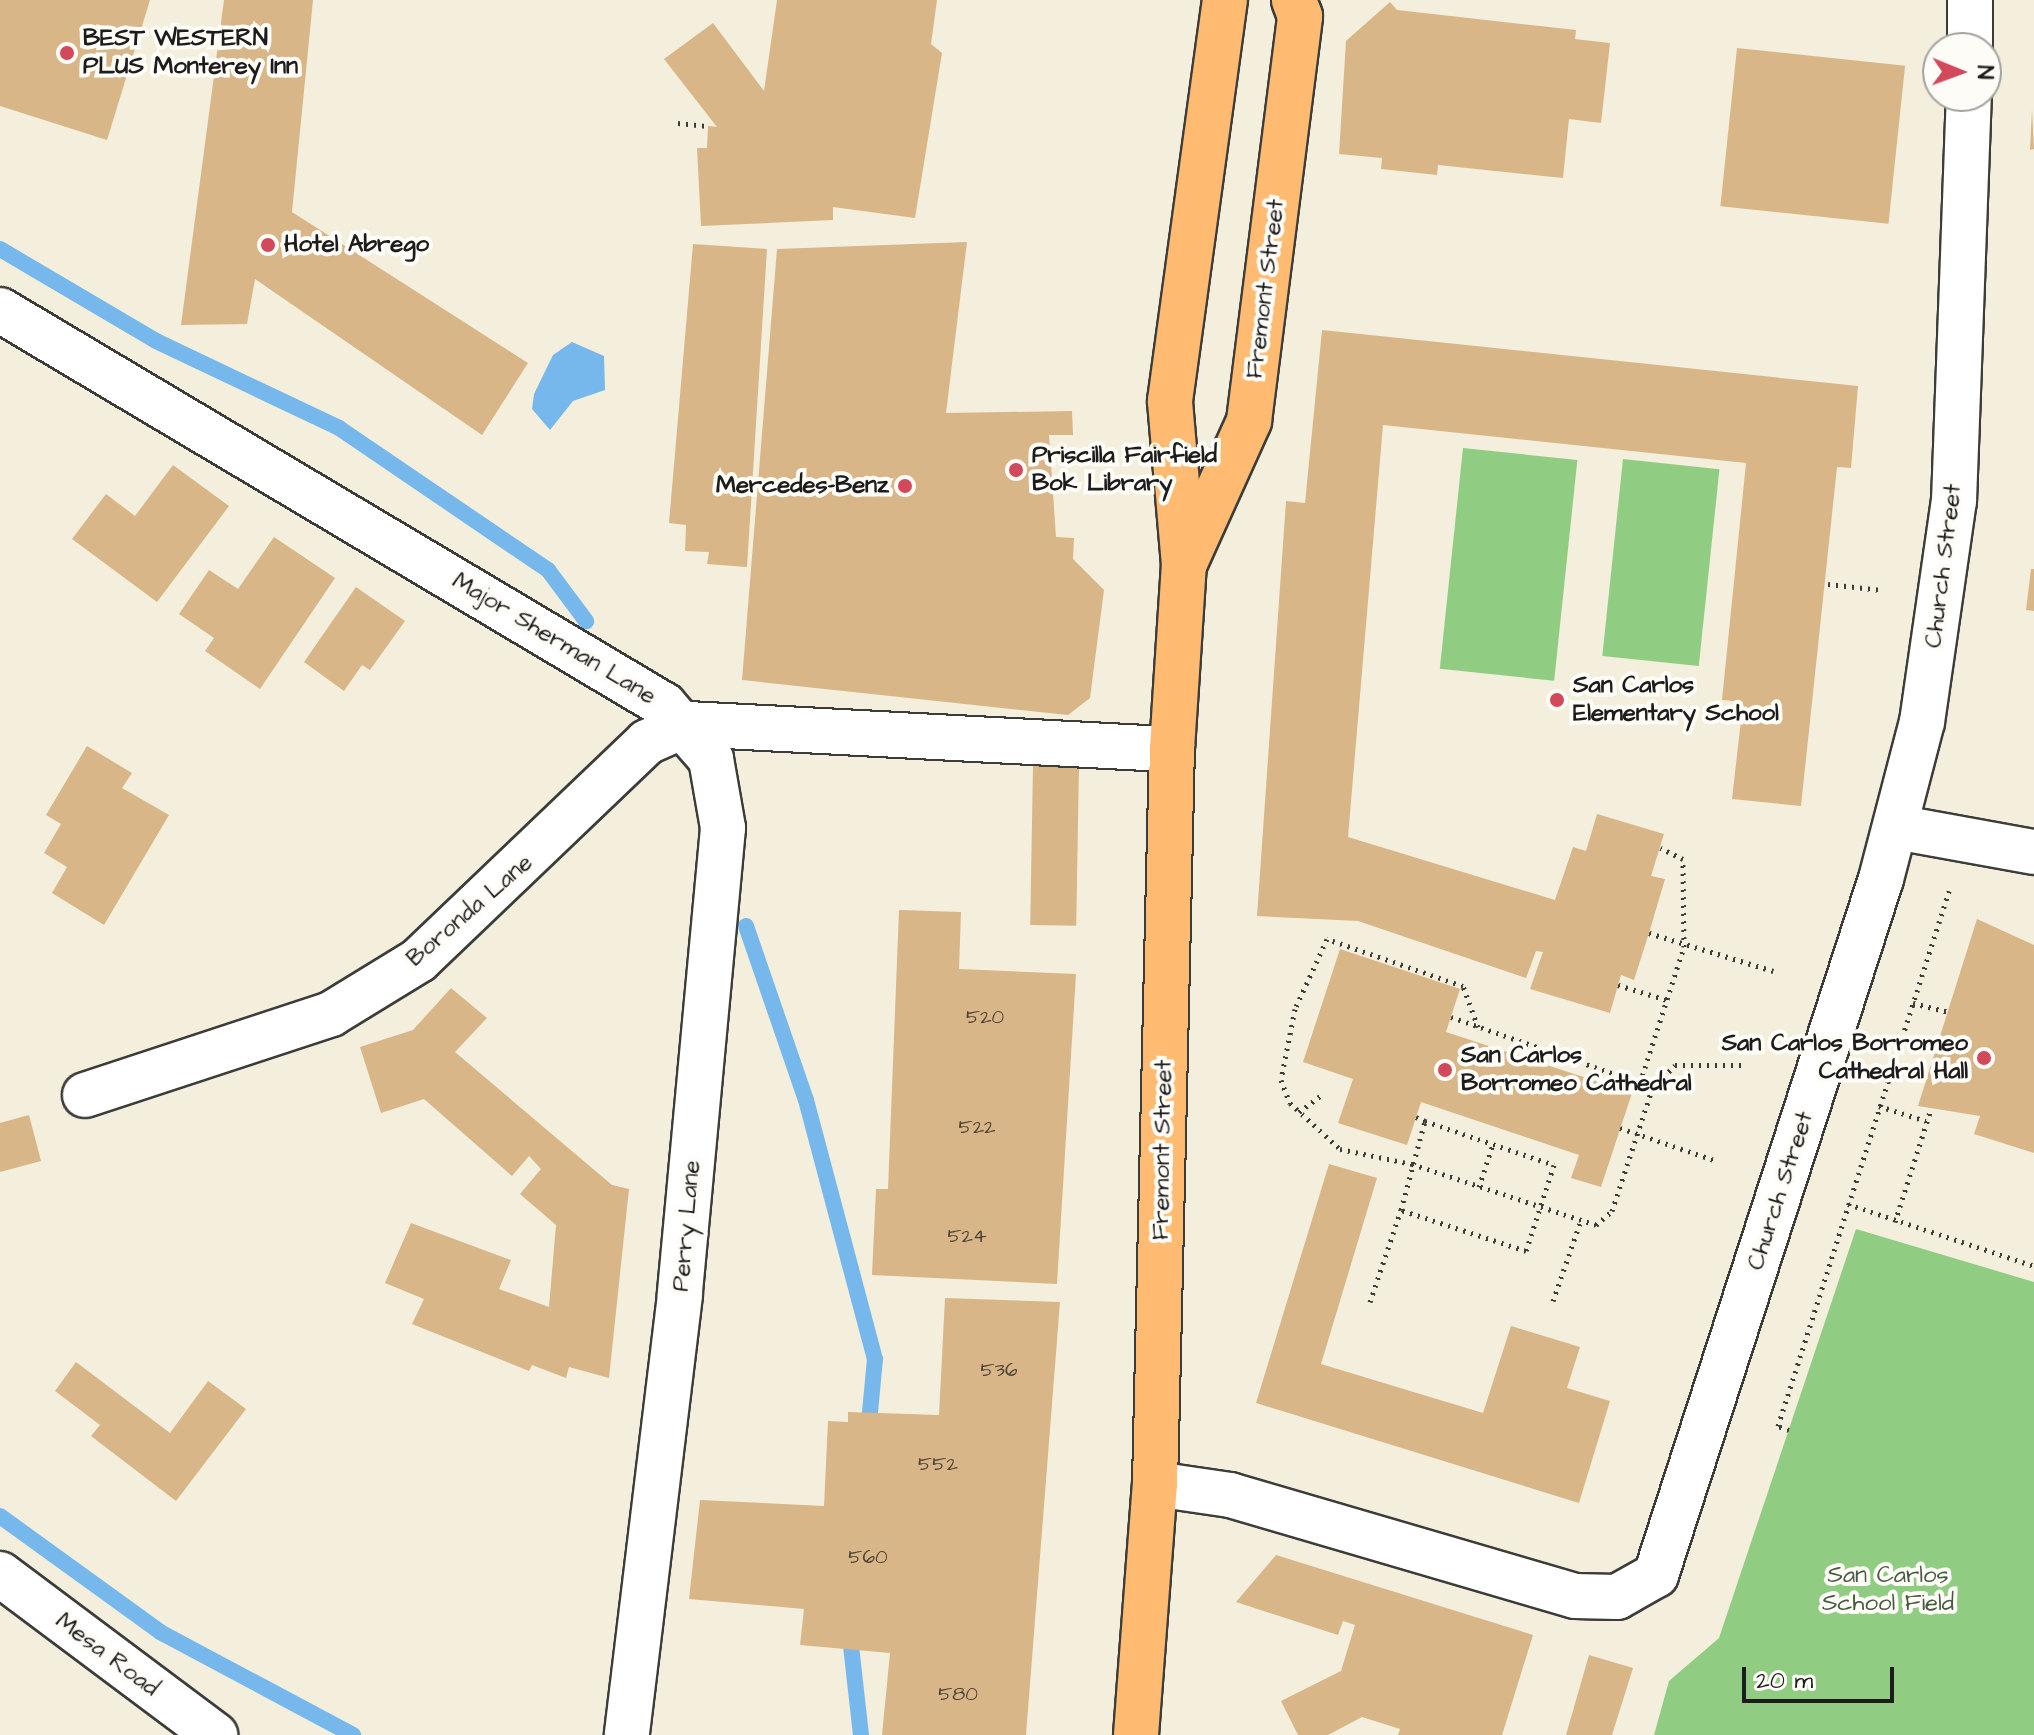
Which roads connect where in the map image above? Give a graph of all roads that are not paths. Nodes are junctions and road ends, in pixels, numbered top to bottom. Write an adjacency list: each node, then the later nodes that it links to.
1 (1225, 0): 7 (main road, Fremont Street)
2 (1294, 0): 7 (main road, Fremont Street)
3 (1970, 0): 4 (street)
4 (1970, 32)
5 (1968, 112): 10 (street, Church Street)
6 (0, 310): 8 (street, Major Sherman Lane)
7 (1184, 565): 9 (main road, Fremont Street)
8 (688, 724): 9 (street, Major Sherman Lane); 12 (street, Boronda Lane); 16 (street, Perry Lane)
9 (1172, 749): 13 (main road, Fremont Street)
10 (1896, 827): 11 (street); 13 (street, Church Street)
11 (2034, 852)
12 (85, 1095)
13 (1155, 1484): 17 (main road, Fremont Street)
14 (0, 1574): 15 (street, Mesa Road)
15 (215, 1735)
16 (627, 1735)
17 (1136, 1735)

